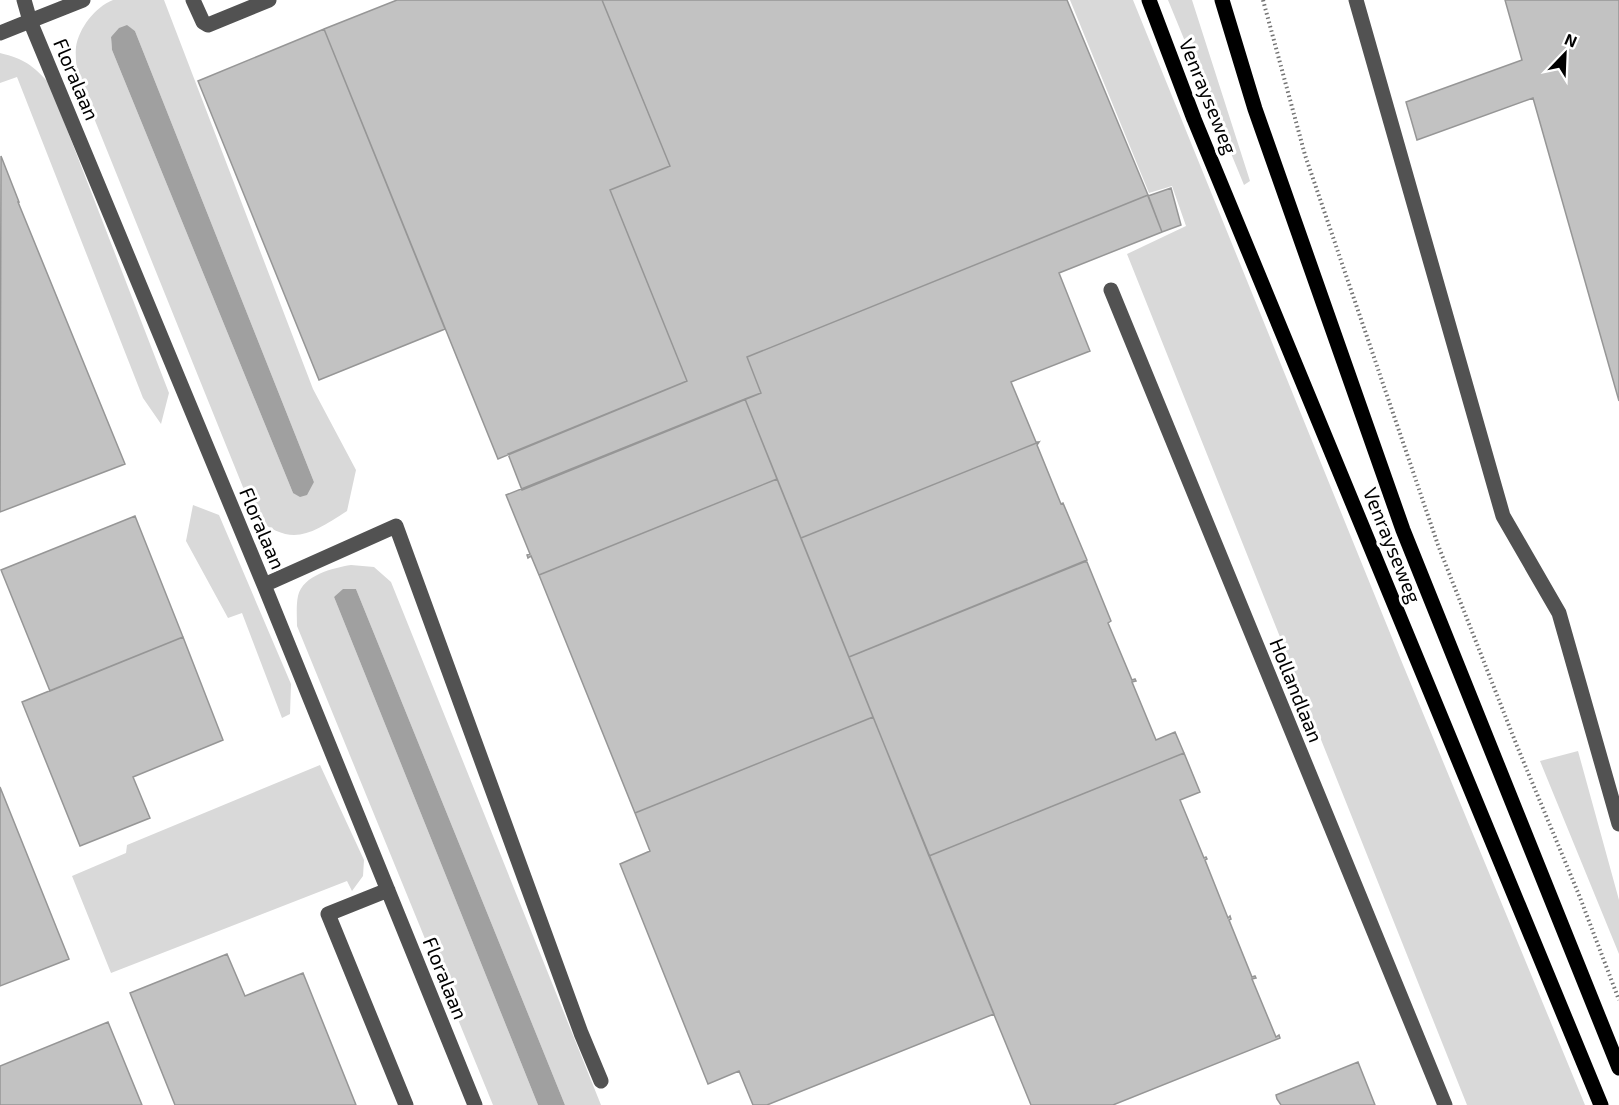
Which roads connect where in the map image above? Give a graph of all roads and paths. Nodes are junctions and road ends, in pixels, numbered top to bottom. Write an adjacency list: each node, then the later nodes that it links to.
1 (24, 0): 9 (street)
2 (83, 0): 9 (street, Floralaan)
3 (193, 0): 4 (street)
4 (269, 0)
5 (1149, 0): 21 (main road, Venrayseweg)
6 (1222, 0): 16 (main road, Venrayseweg)
7 (1263, 0): 15 (path)
8 (1356, 0): 13 (street)
9 (30, 21): 10 (street); 12 (street, Floralaan)
10 (0, 33)
11 (1111, 290): 20 (street, Hollandlaan)
12 (264, 585): 14 (street, Floralaan); 17 (street)
13 (1619, 824)
14 (388, 890): 18 (street); 19 (street, Floralaan)
15 (1619, 999)
16 (1619, 1068)
17 (601, 1081)
18 (406, 1105)
19 (475, 1105)
20 (1445, 1105)
21 (1601, 1105)

